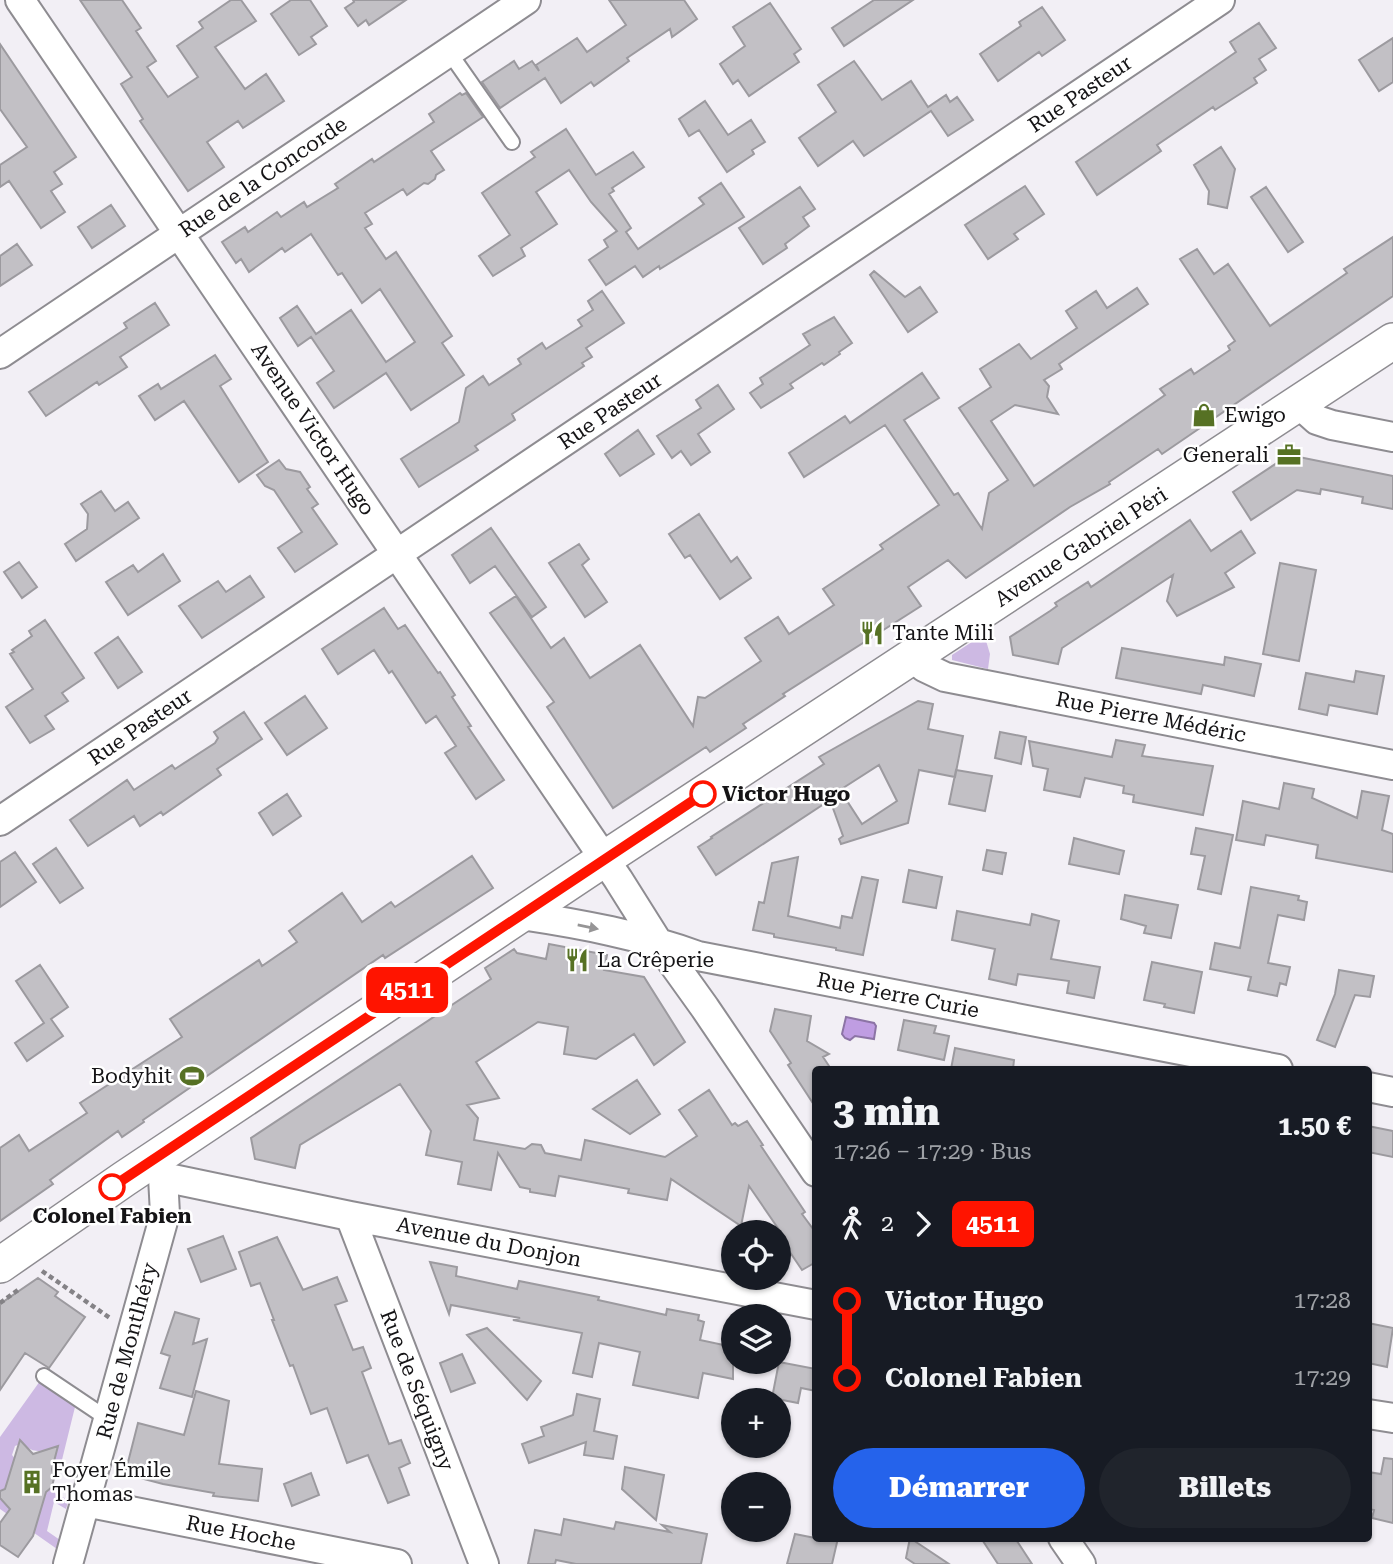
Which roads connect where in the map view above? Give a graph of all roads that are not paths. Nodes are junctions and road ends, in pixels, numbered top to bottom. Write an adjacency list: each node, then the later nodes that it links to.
1 (20, 0): 6 (street, Avenue Victor Hugo)
2 (526, 0): 4 (street, Rue de la Concorde)
3 (1220, 0): 11 (street, Rue Pasteur)
4 (449, 52): 5 (lane); 6 (street, Rue de la Concorde)
5 (512, 142)
6 (180, 233): 8 (street, Rue de la Concorde); 11 (street, Avenue Victor Hugo)
7 (1393, 341): 9 (street, Avenue Gabriel Péri)
8 (0, 354)
9 (1298, 403): 10 (street); 12 (street, Avenue Gabriel Péri)
10 (1393, 437)
11 (398, 554): 14 (street, Rue Pasteur); 15 (street, Avenue Victor Hugo)
12 (914, 657): 13 (street, Rue Pierre Médéric); 15 (street, Avenue Gabriel Péri)
13 (1393, 765)
14 (0, 821)
15 (604, 859): 16 (street, Avenue Gabriel Péri); 17 (street, Avenue Victor Hugo)
16 (521, 915): 17 (street, Rue Pierre Curie, one-way to 17); 22 (street, Avenue Gabriel Péri)
17 (657, 941): 18 (street, Rue Pierre Curie); 21 (street, Avenue Victor Hugo)
18 (1263, 1066)
19 (1372, 1088): 20 (street)
20 (1393, 1092)
21 (812, 1166)
22 (157, 1168): 23 (street, Avenue du Donjon); 24 (street, Avenue Gabriel Péri); 29 (street, Rue de Montlhéry)
23 (349, 1216): 25 (street, Avenue du Donjon); 34 (street, Rue de Séquigny)
24 (0, 1265)
25 (812, 1304)
26 (44, 1376): 29 (lane)
27 (1372, 1415): 28 (street)
28 (1393, 1418)
29 (108, 1419): 30 (street, Rue de Montlhéry)
30 (85, 1502): 32 (street, Rue de Montlhéry); 33 (street, Rue Hoche)
31 (1066, 1542): 35 (street)
32 (68, 1564)
33 (397, 1564)
34 (484, 1564)
35 (1081, 1564)

